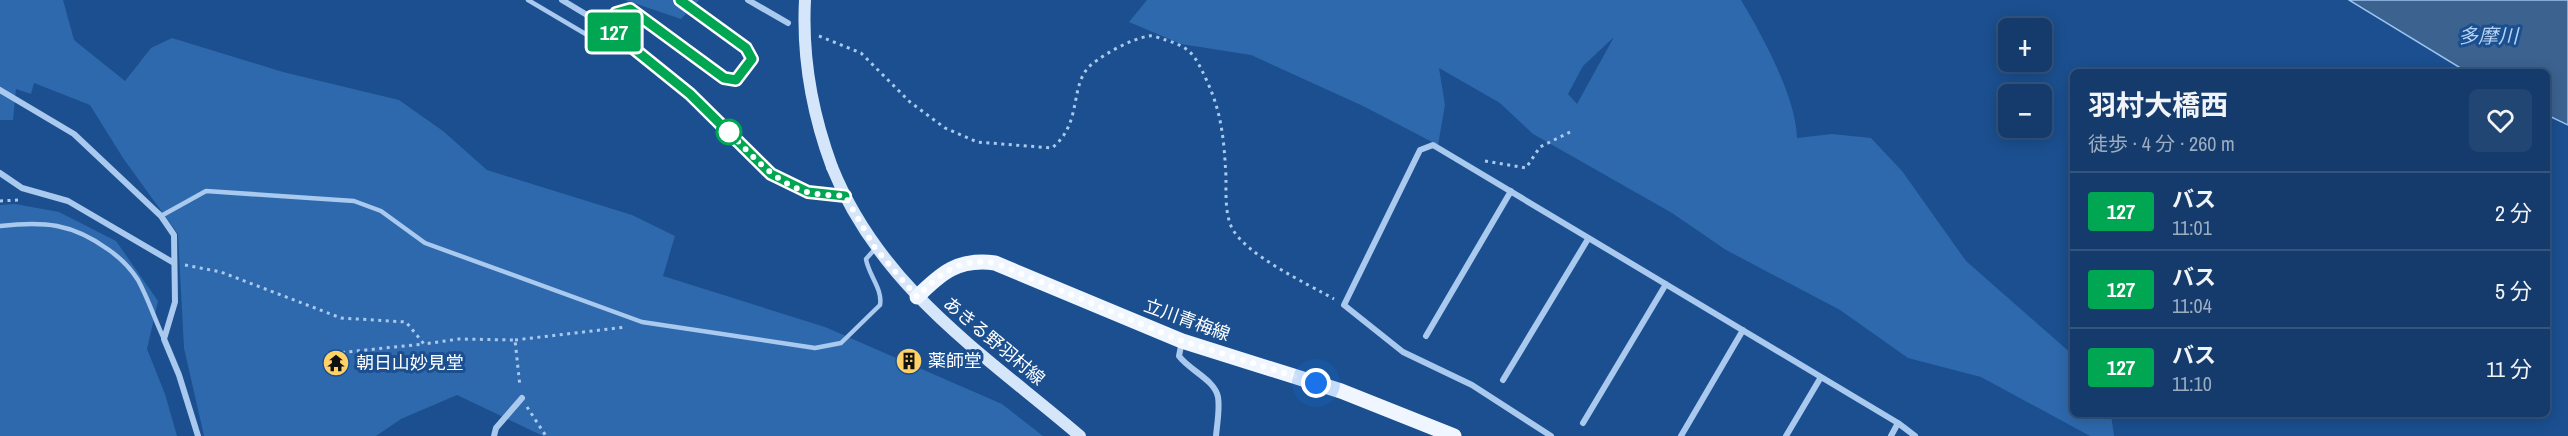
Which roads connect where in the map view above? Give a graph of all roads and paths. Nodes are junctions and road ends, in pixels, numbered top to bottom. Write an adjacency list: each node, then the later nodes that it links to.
1 (528, 0): 7 (lane)
2 (562, 0): 7 (street)
3 (680, 0): 7 (street)
4 (748, 0): 6 (street)
5 (805, 0): 13 (main road, あきる野羽村線, bridge)
6 (788, 23): 21 (path)
7 (607, 27): 13 (street)
8 (0, 90): 14 (street)
9 (1570, 132): 10 (path)
10 (1480, 161)
11 (0, 173): 18 (street)
12 (1510, 191): 16 (street); 21 (street); 24 (street)
13 (845, 196): 17 (main road, あきる野羽村線)
14 (161, 216): 18 (street); 22 (lane)
15 (0, 226): 25 (lane)
16 (1588, 238): 19 (street); 31 (street)
17 (875, 248): 20 (main road, あきる野羽村線); 22 (lane)
18 (174, 263): 25 (street); 28 (path)
19 (1666, 284): 23 (street); 33 (street)
20 (917, 297): 27 (main road, 立川青梅線); 38 (main road, あきる野羽村線)
21 (1344, 305): 41 (street)
22 (642, 322): 26 (path)
23 (1743, 330): 30 (street); 42 (street)
24 (1426, 336)
25 (164, 339): 35 (street)
26 (515, 340): 28 (path); 32 (path)
27 (1182, 341): 39 (street); 40 (main road, 立川青梅線)
28 (424, 344): 29 (path)
29 (327, 354)
30 (1821, 376): 34 (street); 43 (street)
31 (1503, 380)
32 (522, 398): 36 (street); 37 (path)
33 (1583, 423)
34 (1898, 423): 44 (street); 45 (street)
35 (198, 436)
36 (494, 436)
37 (546, 436)
38 (1080, 436)
39 (1216, 436)
40 (1454, 436)
41 (1551, 436)
42 (1681, 436)
43 (1786, 436)
44 (1891, 436)
45 (1915, 436)

